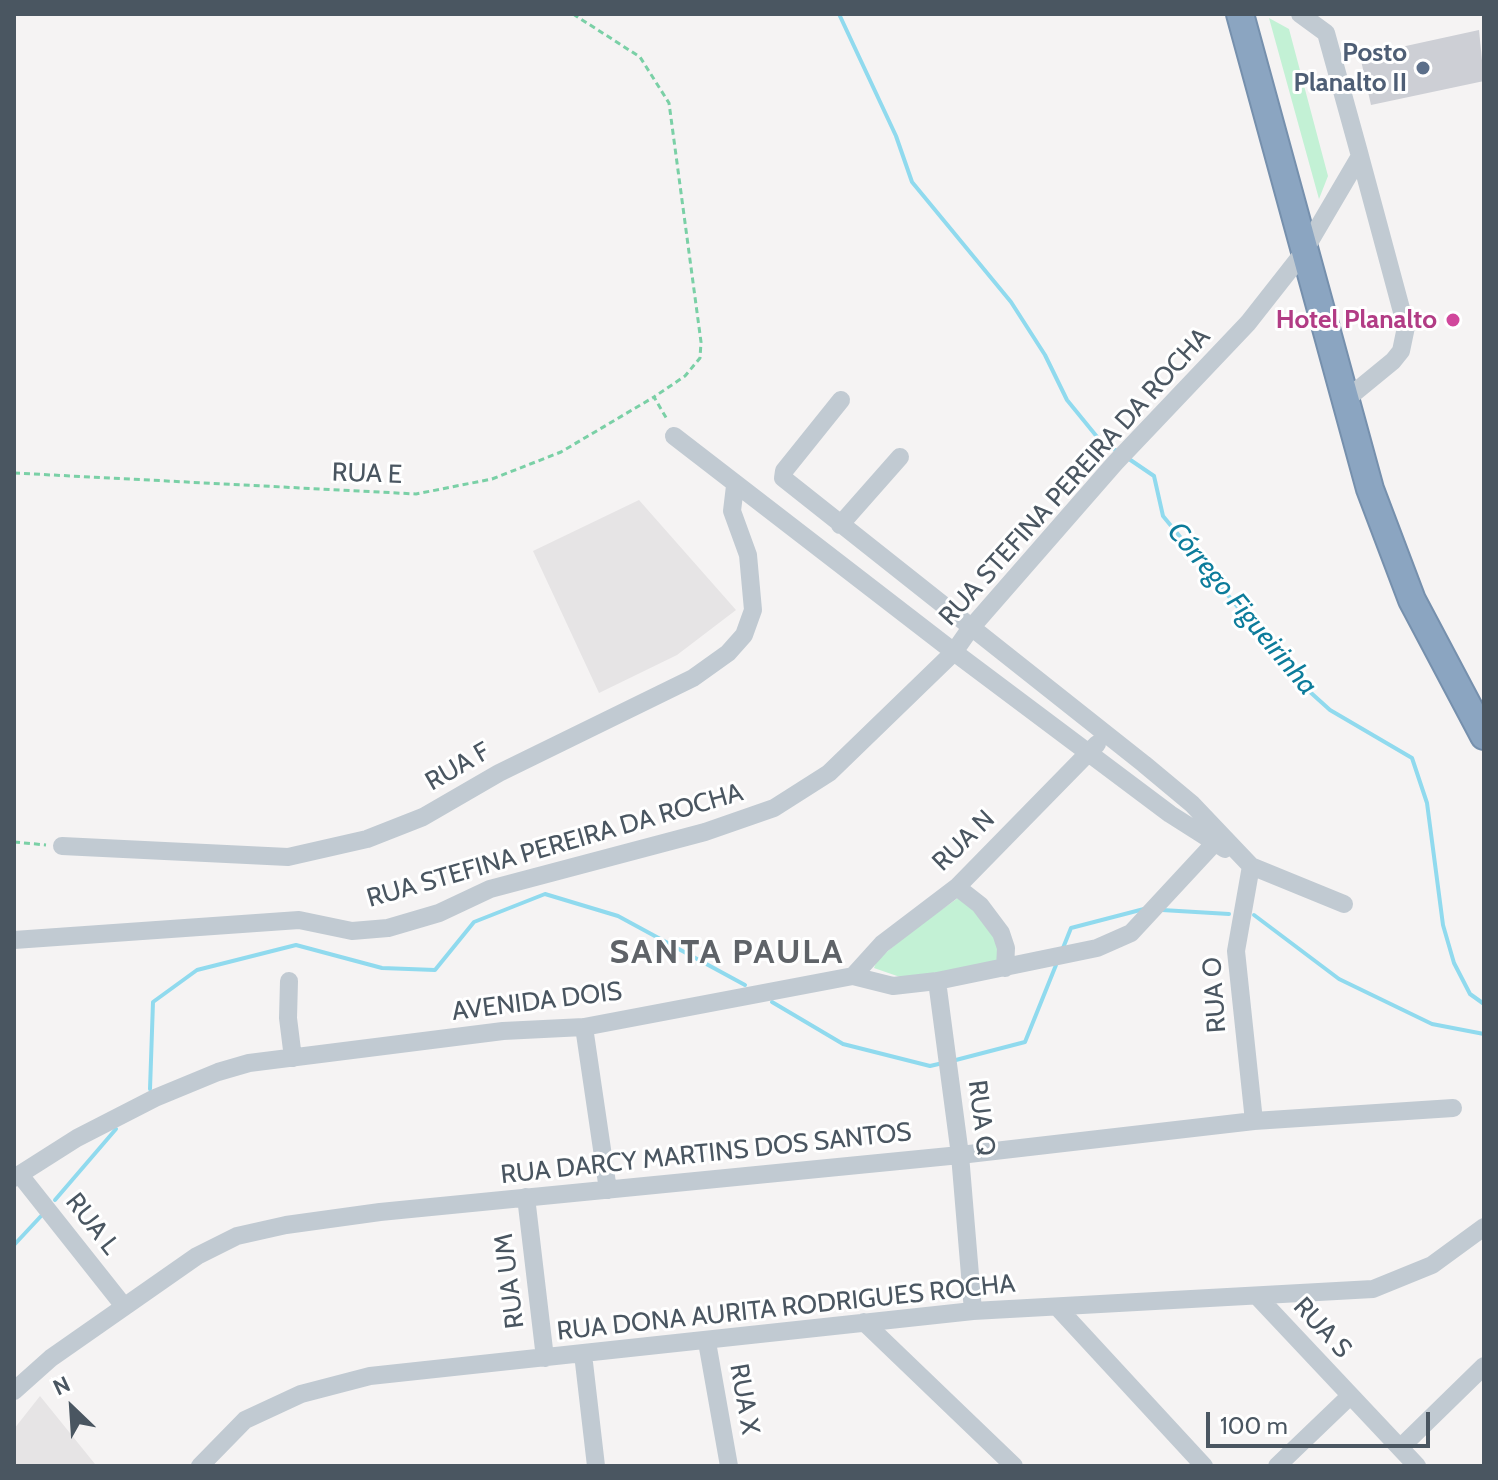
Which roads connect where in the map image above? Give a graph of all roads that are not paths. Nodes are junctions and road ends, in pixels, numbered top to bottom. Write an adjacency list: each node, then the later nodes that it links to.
1 (1240, 14): 4 (highway)
2 (1300, 14): 3 (street)
3 (1360, 156): 4 (street, RUA STEFINA PEREIRA DA ROCHA); 6 (street)
4 (1303, 253): 6 (highway); 11 (street, RUA STEFINA PEREIRA DA ROCHA)
5 (841, 400): 10 (street)
6 (1343, 402): 14 (highway)
7 (674, 436): 9 (street)
8 (900, 457): 10 (street)
9 (735, 486): 12 (street); 17 (street, RUA F)
10 (840, 525): 11 (street)
11 (970, 629): 12 (street, RUA STEFINA PEREIRA DA ROCHA); 13 (street)
12 (954, 652): 15 (street); 21 (street, RUA STEFINA PEREIRA DA ROCHA)
13 (1104, 735): 15 (street, RUA N); 16 (street)
14 (1484, 736)
15 (1090, 753): 16 (street); 19 (street, RUA N)
16 (1218, 839): 18 (street); 22 (street, AVENIDA DOIS)
17 (62, 846)
18 (1251, 866): 20 (street); 29 (street, RUA O)
19 (957, 887): 22 (street); 23 (street, RUA N)
20 (1344, 904)
21 (14, 940)
22 (1005, 968): 25 (street, AVENIDA DOIS)
23 (853, 976): 25 (street, AVENIDA DOIS); 26 (street, AVENIDA DOIS)
24 (289, 981): 27 (street)
25 (937, 981): 30 (street, RUA Q)
26 (584, 1027): 27 (street, AVENIDA DOIS); 32 (street)
27 (293, 1058): 31 (street, AVENIDA DOIS)
28 (1453, 1108): 29 (street, RUA DARCY MARTINS DOS SANTOS)
29 (1254, 1121): 30 (street, RUA DARCY MARTINS DOS SANTOS)
30 (960, 1155): 32 (street, RUA DARCY MARTINS DOS SANTOS); 38 (street, RUA Q)
31 (17, 1177): 36 (street, RUA L)
32 (608, 1190): 33 (street, RUA DARCY MARTINS DOS SANTOS)
33 (526, 1197): 36 (street, RUA DARCY MARTINS DOS SANTOS); 42 (street, RUA UM)
34 (1484, 1227): 35 (street, RUA DONA AURITA RODRIGUES ROCHA)
35 (1257, 1296): 37 (street, RUA DONA AURITA RODRIGUES ROCHA); 45 (street, RUA S)
36 (123, 1305): 44 (street, RUA DARCY MARTINS DOS SANTOS)
37 (1059, 1309): 38 (street, RUA DONA AURITA RODRIGUES ROCHA); 51 (street)
38 (973, 1311): 39 (street, RUA DONA AURITA RODRIGUES ROCHA)
39 (864, 1322): 40 (street, RUA DONA AURITA RODRIGUES ROCHA); 50 (street)
40 (707, 1342): 41 (street, RUA DONA AURITA RODRIGUES ROCHA); 49 (street, RUA X)
41 (583, 1354): 42 (street, RUA DONA AURITA RODRIGUES ROCHA); 48 (street)
42 (545, 1358): 47 (street, RUA DONA AURITA RODRIGUES ROCHA)
43 (1484, 1366): 46 (street)
44 (14, 1391)
45 (1350, 1396): 46 (street, RUA S); 52 (street)
46 (1400, 1448): 53 (street, RUA S)
47 (200, 1466)
48 (596, 1466)
49 (729, 1466)
50 (1014, 1466)
51 (1204, 1466)
52 (1277, 1466)
53 (1417, 1466)

